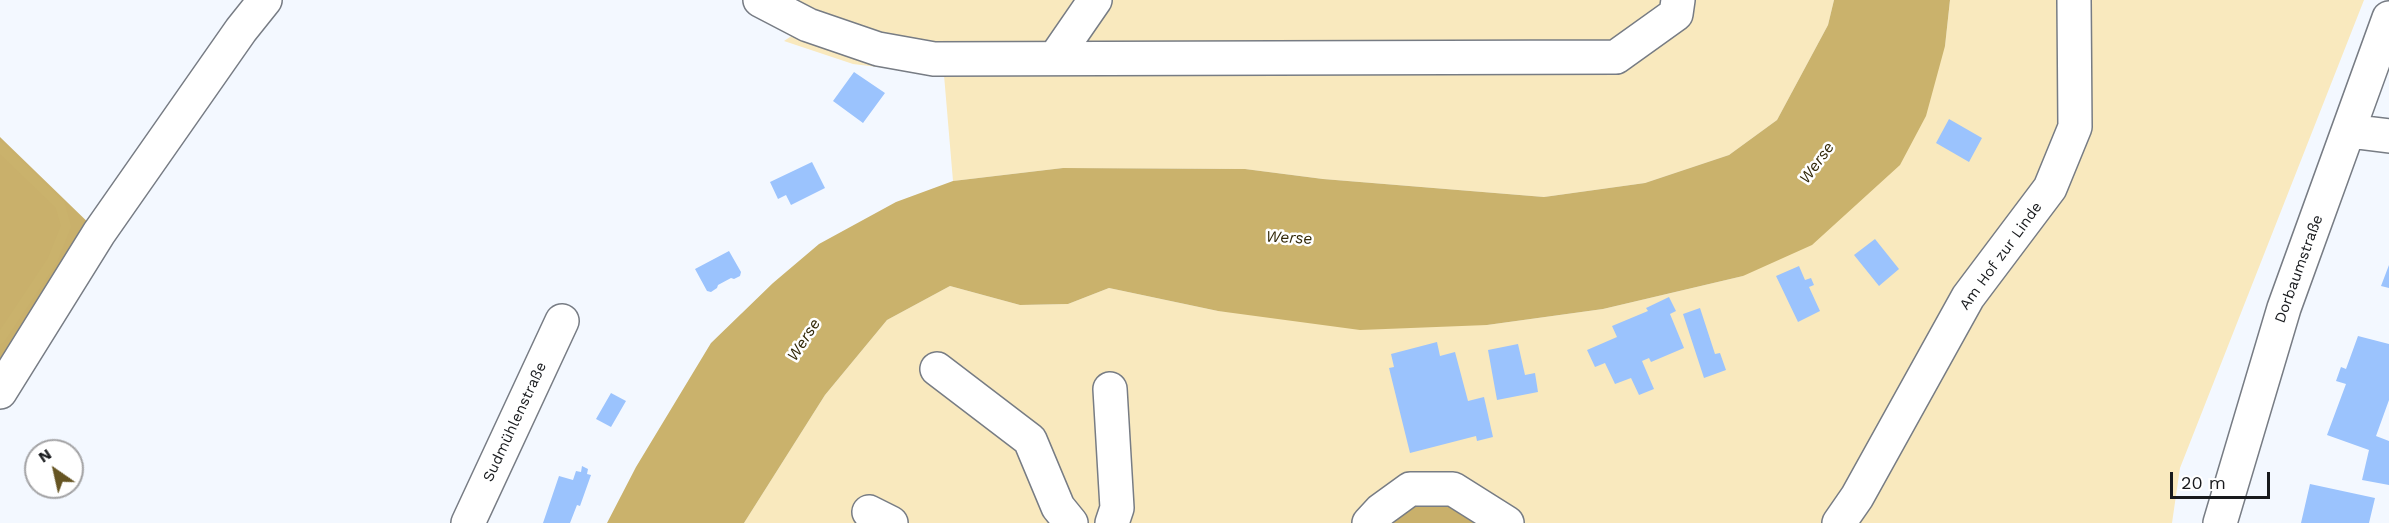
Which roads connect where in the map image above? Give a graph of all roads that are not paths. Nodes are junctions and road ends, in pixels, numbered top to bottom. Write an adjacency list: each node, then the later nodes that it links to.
1 (265, 0): 13 (street)
2 (760, 0): 7 (street)
3 (1095, 0): 7 (street)
4 (1678, 0): 7 (street)
5 (2074, 0): 19 (street, Am Hof zur Linde)
6 (2389, 18): 8 (street, Dorbaumstraße)
7 (1055, 58)
8 (2349, 130): 9 (street); 20 (street, Dorbaumstraße)
9 (2389, 136)
10 (562, 321): 14 (street, Sudmühlenstraße)
11 (938, 369): 15 (street)
12 (1110, 389): 16 (street)
13 (0, 392)
14 (468, 523)
15 (1071, 523)
16 (1112, 523)
17 (1369, 523): 18 (street)
18 (1507, 523)
19 (1839, 523)
20 (2220, 523)

